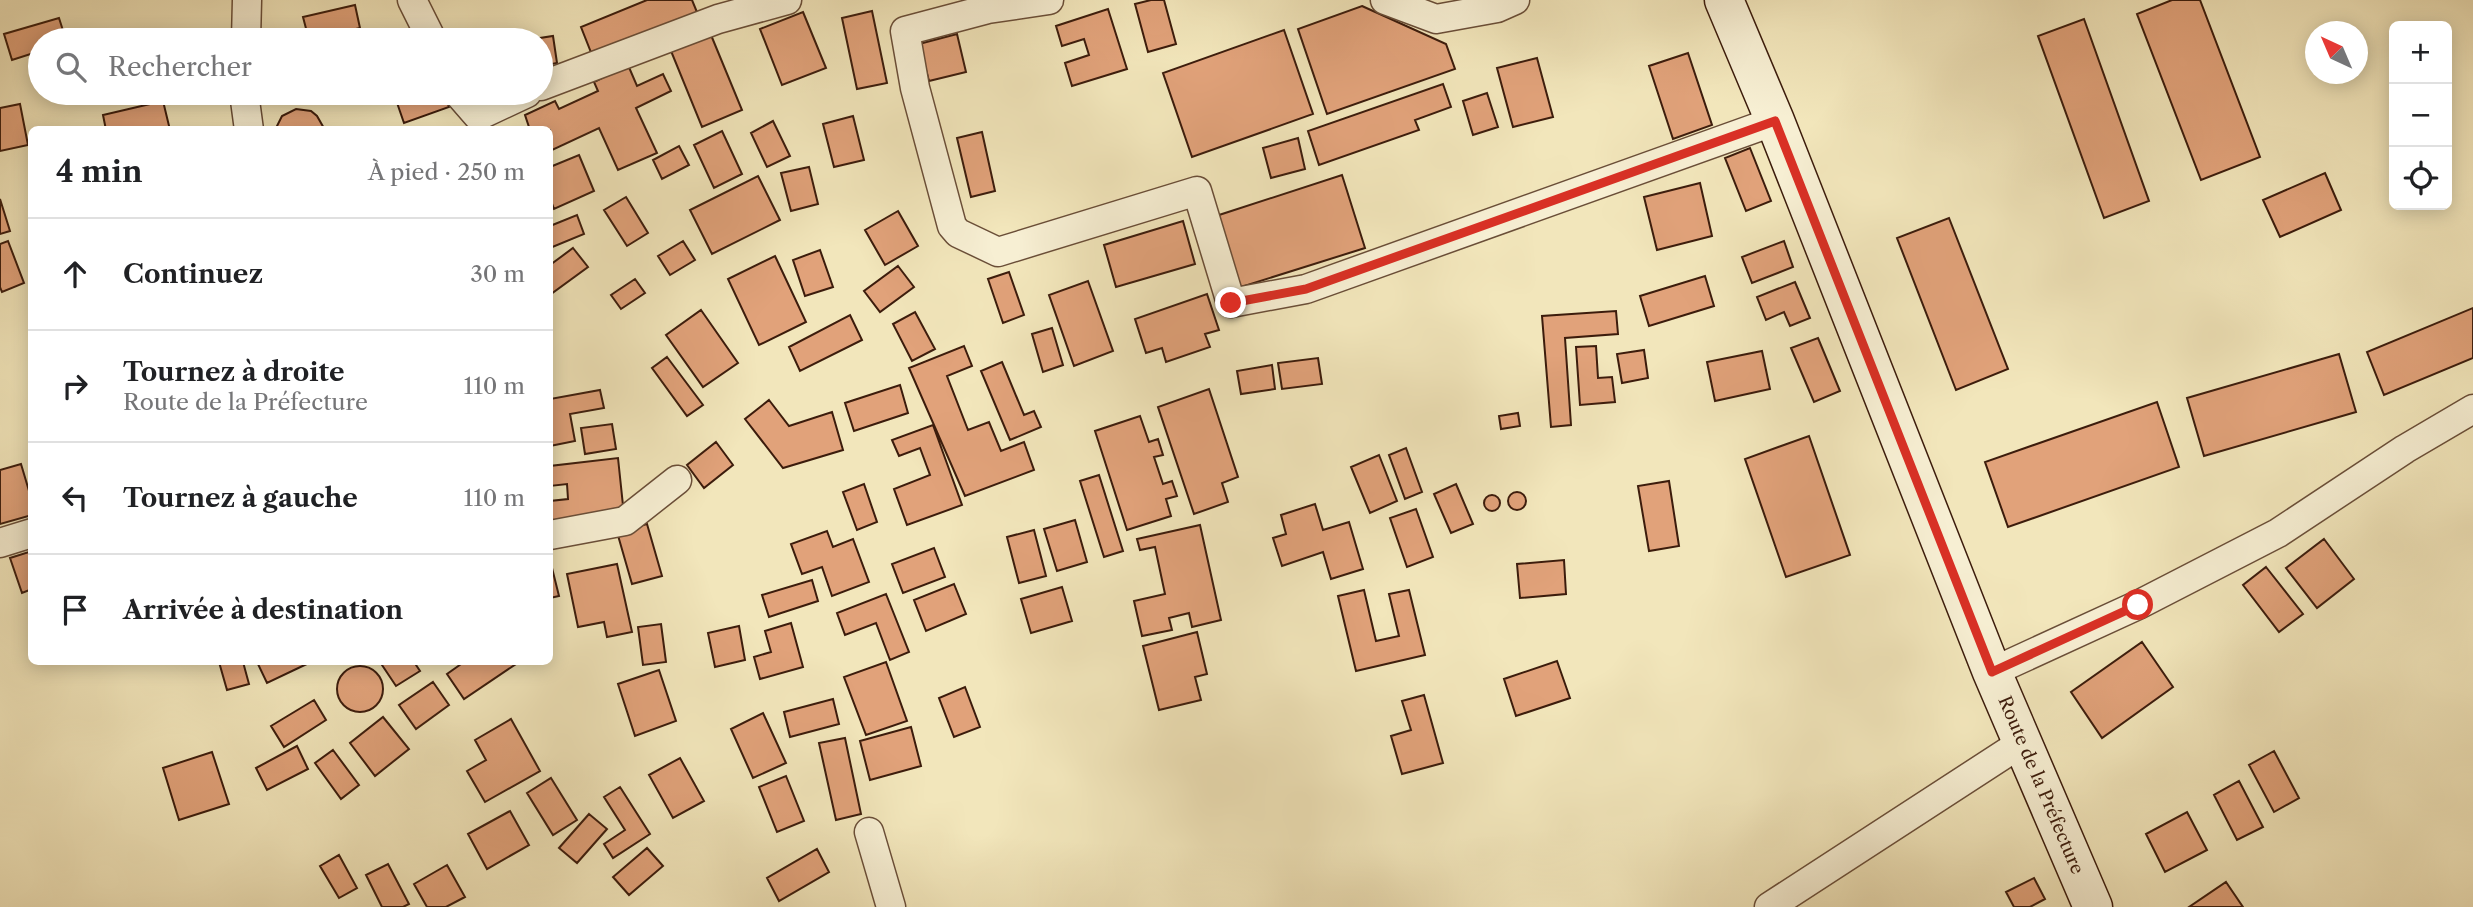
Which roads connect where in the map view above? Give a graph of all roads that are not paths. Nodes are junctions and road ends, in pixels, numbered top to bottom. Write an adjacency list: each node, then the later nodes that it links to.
1 (247, 0): 9 (street)
2 (412, 0): 10 (street)
3 (787, 0): 11 (street)
4 (1049, 0): 8 (street)
5 (1385, 0): 6 (street)
6 (1515, 0)
7 (1724, 0): 15 (street, Route de la Préfecture)
8 (987, 5): 15 (street)
9 (246, 28)
10 (426, 28)
11 (553, 81)
12 (246, 105): 16 (street)
13 (468, 105): 14 (street)
14 (501, 105)
15 (1775, 121): 22 (street, Route de la Préfecture)
16 (248, 126)
17 (2473, 409): 22 (street)
18 (677, 480): 20 (street)
19 (28, 534): 21 (street)
20 (553, 534)
21 (0, 543)
22 (1992, 672): 23 (street, Route de la Préfecture)
23 (2023, 741): 26 (street); 27 (street, Route de la Préfecture)
24 (870, 832): 25 (street)
25 (891, 907)
26 (1769, 907)
27 (2093, 907)

